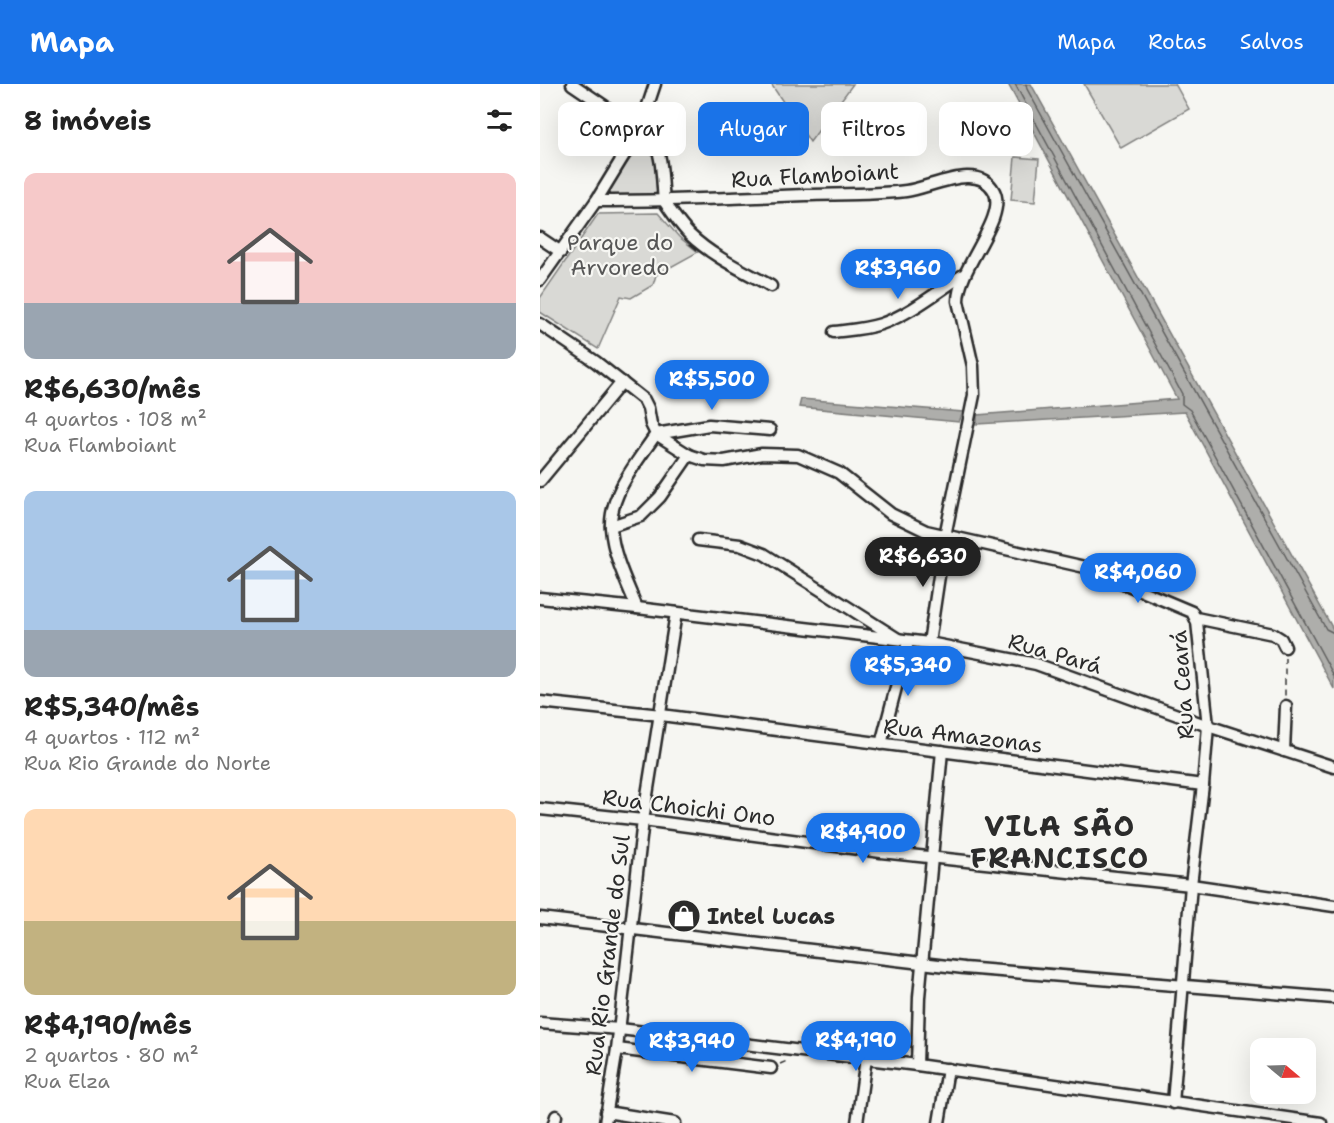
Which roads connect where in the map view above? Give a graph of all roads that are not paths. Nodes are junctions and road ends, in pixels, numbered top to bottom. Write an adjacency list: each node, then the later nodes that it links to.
1 (572, 84): 3 (street)
2 (655, 84): 4 (street)
3 (599, 102)
4 (649, 102)
5 (624, 156): 7 (street)
6 (658, 156): 8 (street)
7 (596, 201): 8 (street, Rua Flamboiant); 10 (street)
8 (663, 201): 11 (street, Rua Flamboiant); 13 (street)
9 (540, 238): 10 (street)
10 (561, 252): 12 (street)
11 (963, 275): 15 (street); 22 (street, Rua Flamboiant)
12 (540, 280)
13 (771, 286)
14 (540, 324): 16 (street)
15 (834, 332)
16 (622, 382): 18 (street); 20 (street)
17 (770, 430): 18 (street)
18 (656, 434): 19 (street, Rua Ceará); 21 (street)
19 (689, 455): 21 (street); 22 (street, Rua Ceará)
20 (540, 481)
21 (611, 526): 25 (street)
22 (945, 536): 27 (street, Rua Ceará); 29 (street, Rua Flamboiant)
23 (698, 540): 28 (street)
24 (540, 598): 25 (street, Rua Pará)
25 (637, 608): 26 (street, Rua Pará)
26 (676, 613): 28 (street, Rua Pará); 33 (street, Rua Rio Grande do Sul)
27 (1196, 618): 30 (street); 34 (street, Rua Ceará)
28 (905, 641): 29 (street, Rua Pará); 35 (street)
29 (928, 644): 34 (street, Rua Pará)
30 (1285, 647)
31 (540, 702): 33 (street, Rua Amazonas)
32 (1286, 706): 37 (street)
33 (661, 714): 35 (street, Rua Amazonas); 41 (street, Rua Rio Grande do Sul)
34 (1208, 726): 37 (street, Rua Pará); 39 (street, Rua Ceará)
35 (881, 744): 36 (street, Rua Amazonas)
36 (942, 751): 39 (street, Rua Amazonas); 42 (street)
37 (1284, 751): 38 (street, Rua Pará)
38 (1334, 767)
39 (1203, 785): 43 (street, Rua Ceará)
40 (540, 809): 41 (street, Rua Choichi Ono)
41 (643, 820): 42 (street, Rua Choichi Ono); 46 (street, Rua Rio Grande do Sul)
42 (931, 858): 43 (street, Rua Choichi Ono); 47 (street)
43 (1191, 885): 44 (street, Rua Choichi Ono); 48 (street, Rua Ceará)
44 (1334, 906)
45 (540, 918): 46 (street)
46 (631, 929): 47 (street); 51 (street, Rua Rio Grande do Sul)
47 (922, 964): 48 (street); 54 (street)
48 (1182, 987): 49 (street); 57 (street, Rua Ceará)
49 (1334, 998)
50 (540, 1023): 51 (street)
51 (620, 1029): 52 (street, Rua Rio Grande do Sul); 53 (street)
52 (617, 1049): 55 (street); 58 (street, Rua Rio Grande do Sul)
53 (866, 1058): 54 (street); 61 (street)
54 (917, 1065): 56 (street)
55 (771, 1068)
56 (948, 1069): 57 (street); 62 (street)
57 (1173, 1103): 59 (street)
58 (606, 1118): 60 (street)
59 (1270, 1120): 63 (street)
60 (675, 1123)
61 (857, 1123)
62 (939, 1123)
63 (1322, 1123)

